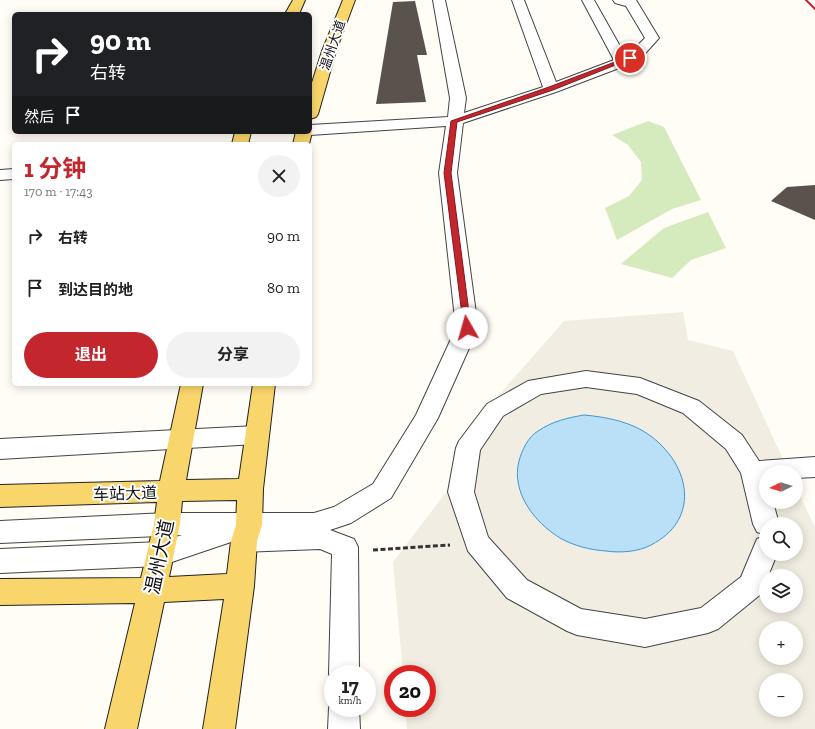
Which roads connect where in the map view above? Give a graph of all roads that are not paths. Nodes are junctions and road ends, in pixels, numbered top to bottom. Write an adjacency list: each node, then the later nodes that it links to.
1 (299, 0): 7 (main road)
2 (349, 0): 10 (main road, 温州大道)
3 (439, 0): 11 (street)
4 (518, 0): 9 (street)
5 (588, 0): 8 (street)
6 (620, 0): 8 (street)
7 (293, 12)
8 (622, 62): 9 (street)
9 (551, 88): 11 (street)
10 (312, 108)
11 (454, 121): 12 (street); 28 (street)
12 (312, 130)
13 (12, 174): 14 (street)
14 (0, 175)
15 (192, 386): 18 (main road, 温州大道)
16 (264, 386): 17 (main road)
17 (257, 435): 18 (street); 22 (main road)
18 (181, 438): 19 (street); 23 (main road, 温州大道)
19 (0, 449)
20 (815, 467): 21 (street)
21 (753, 471): 25 (street); 31 (street)
22 (250, 490): 23 (main road, 车站大道); 28 (main road)
23 (171, 491): 24 (main road, 车站大道); 26 (main road, 温州大道)
24 (0, 496)
25 (764, 517)
26 (167, 524): 27 (street); 28 (street); 29 (main road, 温州大道)
27 (0, 532)
28 (246, 533): 29 (street); 32 (main road); 35 (street)
29 (160, 554): 30 (street); 33 (main road, 温州大道)
30 (0, 561)
31 (761, 561)
32 (240, 586): 33 (main road); 38 (main road)
33 (152, 590): 34 (main road); 37 (main road, 温州大道)
34 (0, 592)
35 (344, 665)
36 (344, 717): 39 (street)
37 (121, 729)
38 (219, 729)
39 (344, 729)

